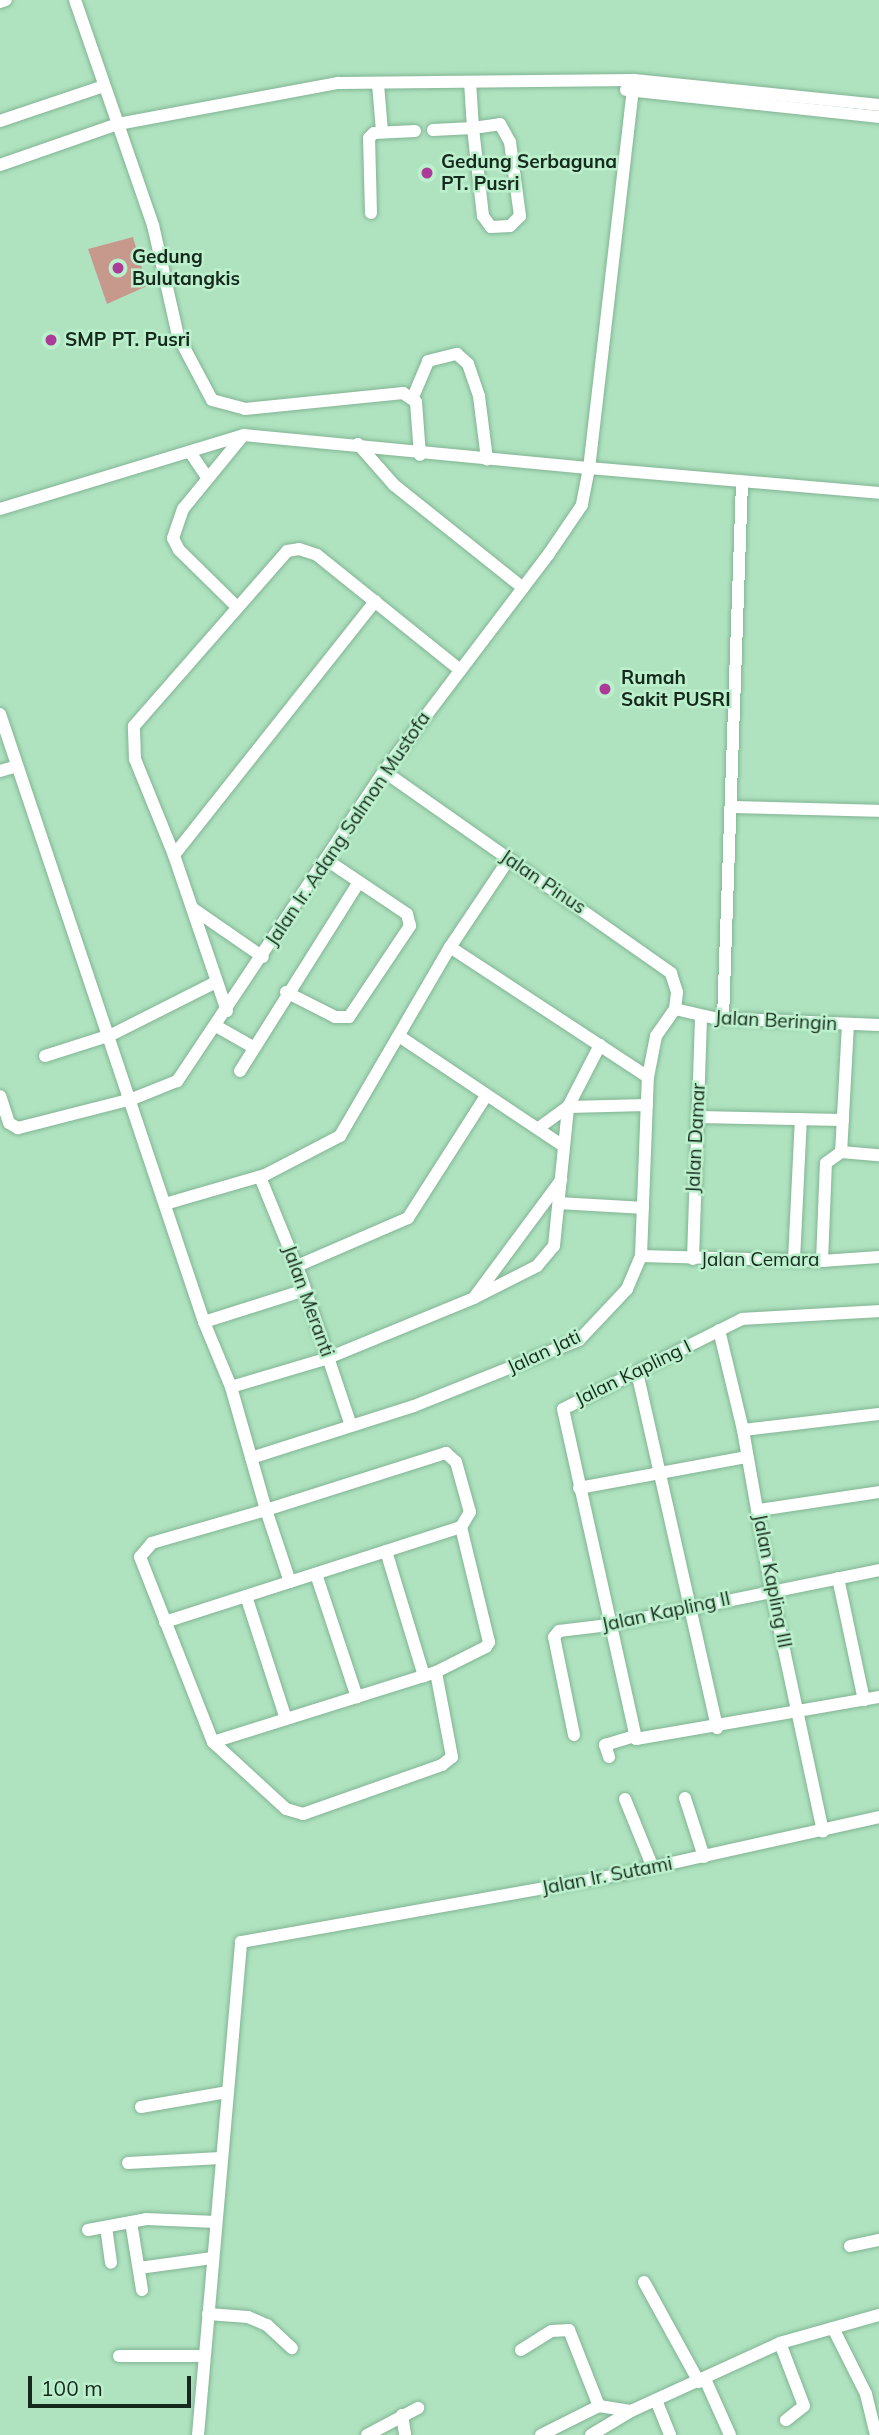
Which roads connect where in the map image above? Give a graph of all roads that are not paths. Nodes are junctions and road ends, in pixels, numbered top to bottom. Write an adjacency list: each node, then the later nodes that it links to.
1 (6, 0): 3 (street)
2 (75, 0): 6 (street)
3 (0, 2)
4 (470, 82): 5 (street); 7 (street); 12 (street)
5 (378, 84): 11 (street); 15 (street)
6 (104, 86): 10 (street); 11 (street)
7 (634, 86): 8 (street); 9 (street); 24 (street, Jalan Ir. Adang Salmon Mustofa)
8 (879, 105)
9 (879, 117)
10 (0, 121)
11 (118, 124): 16 (street); 18 (street)
12 (473, 128): 12 (street); 13 (street)
13 (433, 130)
14 (415, 131): 15 (street)
15 (382, 132): 17 (street)
16 (0, 165)
17 (370, 213)
18 (413, 397): 22 (street); 23 (street)
19 (244, 435): 20 (street); 21 (street); 25 (street)
20 (358, 444): 22 (street); 29 (street)
21 (190, 452): 25 (street); 28 (street)
22 (420, 454): 23 (street)
23 (486, 459): 24 (street)
24 (589, 468): 26 (street); 29 (street, Jalan Ir. Adang Salmon Mustofa)
25 (207, 477): 31 (street)
26 (742, 483): 27 (street); 37 (street)
27 (879, 493)
28 (0, 509)
29 (523, 588): 32 (street, Jalan Ir. Adang Salmon Mustofa)
30 (376, 601): 31 (street); 32 (street); 39 (street)
31 (235, 605): 39 (street)
32 (460, 670): 36 (street, Jalan Ir. Adang Salmon Mustofa)
33 (0, 714): 34 (street)
34 (18, 766): 35 (street); 55 (street)
35 (0, 771)
36 (384, 771): 40 (street, Jalan Pinus); 41 (street, Jalan Ir. Adang Salmon Mustofa)
37 (731, 807): 38 (street); 51 (street)
38 (879, 811)
39 (174, 855): 43 (street)
40 (509, 859): 44 (street); 48 (street, Jalan Pinus)
41 (328, 861): 42 (street); 45 (street, Jalan Ir. Adang Salmon Mustofa)
42 (359, 882): 47 (street); 47 (street)
43 (192, 908): 45 (street); 46 (street)
44 (450, 947): 56 (street); 57 (street)
45 (262, 957): 49 (street, Jalan Ir. Adang Salmon Mustofa)
46 (216, 982): 49 (street); 55 (street)
47 (286, 992): 58 (street)
48 (675, 1009): 50 (street, Jalan Beringin); 61 (street, Jalan Jati)
49 (227, 1011): 54 (street, Jalan Ir. Adang Salmon Mustofa)
50 (701, 1016): 51 (street, Jalan Beringin); 67 (street, Jalan Damar)
51 (723, 1018): 52 (street, Jalan Beringin)
52 (848, 1024): 53 (street, Jalan Beringin); 69 (street)
53 (879, 1025)
54 (216, 1026): 58 (street); 64 (street, Jalan Ir. Adang Salmon Mustofa)
55 (111, 1035): 59 (street); 64 (street)
56 (399, 1037): 63 (street); 74 (street)
57 (600, 1045): 61 (street); 66 (street)
58 (253, 1047): 60 (street)
59 (45, 1056)
60 (240, 1071)
61 (648, 1077): 65 (street, Jalan Jati)
62 (0, 1096): 64 (street, Jalan Ir. Adang Salmon Mustofa)
63 (486, 1096): 70 (street); 84 (street)
64 (132, 1099): 77 (street)
65 (647, 1105): 66 (street); 78 (street, Jalan Jati)
66 (568, 1107): 70 (street); 71 (street)
67 (698, 1117): 68 (street); 81 (street, Jalan Damar)
68 (801, 1119): 69 (street); 82 (street)
69 (843, 1119): 72 (street)
70 (540, 1127): 71 (street)
71 (562, 1145): 75 (street)
72 (841, 1152): 73 (street); 83 (street)
73 (879, 1155)
74 (260, 1177): 77 (street); 84 (street, Jalan Meranti)
75 (562, 1179): 76 (street); 86 (street)
76 (560, 1203): 78 (street); 86 (street)
77 (165, 1204): 88 (street)
78 (643, 1208): 79 (street, Jalan Jati)
79 (641, 1256): 81 (street, Jalan Cemara); 94 (street, Jalan Jati)
80 (879, 1257): 83 (street, Jalan Cemara)
81 (692, 1259): 82 (street, Jalan Cemara)
82 (794, 1260): 83 (street, Jalan Cemara)
83 (822, 1261)
84 (297, 1266): 85 (street, Jalan Meranti)
85 (305, 1290): 88 (street); 90 (street, Jalan Meranti)
86 (474, 1298): 90 (street)
87 (879, 1311): 89 (street, Jalan Kapling I)
88 (204, 1322): 92 (street)
89 (719, 1331): 91 (street, Jalan Kapling I); 95 (street, Jalan Kapling III)
90 (328, 1358): 92 (street); 94 (street, Jalan Meranti)
91 (637, 1372): 98 (street); 99 (street, Jalan Kapling I)
92 (231, 1387): 97 (street)
93 (879, 1414): 95 (street)
94 (351, 1426): 97 (street, Jalan Jati)
95 (744, 1430): 96 (street, Jalan Kapling III)
96 (747, 1457): 98 (street); 102 (street, Jalan Kapling III)
97 (251, 1458): 101 (street)
98 (660, 1475): 99 (street); 111 (street)
99 (579, 1488): 113 (street, Jalan Kapling I)
100 (879, 1492): 102 (street)
101 (266, 1510): 103 (street); 108 (street); 112 (street)
102 (759, 1510): 109 (street, Jalan Kapling III)
103 (461, 1527): 104 (street); 114 (street)
104 (386, 1551): 106 (street); 114 (street)
105 (879, 1570): 107 (street, Jalan Kapling II)
106 (316, 1574): 108 (street); 115 (street)
107 (838, 1578): 109 (street, Jalan Kapling II); 117 (street)
108 (290, 1582): 110 (street)
109 (771, 1589): 111 (street, Jalan Kapling II); 118 (street, Jalan Kapling III)
110 (246, 1596): 112 (street); 119 (street)
111 (689, 1608): 113 (street, Jalan Kapling II); 120 (street)
112 (166, 1622): 123 (street)
113 (609, 1625): 121 (street, Jalan Kapling II); 122 (street, Jalan Kapling I)
114 (430, 1674): 115 (street); 123 (street)
115 (357, 1697): 119 (street)
116 (879, 1697): 117 (street)
117 (863, 1700): 118 (street)
118 (800, 1712): 120 (street); 128 (street, Jalan Kapling III)
119 (286, 1719): 123 (street)
120 (717, 1728): 122 (street)
121 (574, 1735)
122 (635, 1736): 124 (street)
123 (213, 1742)
124 (609, 1757)
125 (684, 1798): 129 (street)
126 (625, 1799): 130 (street)
127 (879, 1817): 128 (street, Jalan Ir. Sutami)
128 (823, 1831): 129 (street, Jalan Ir. Sutami)
129 (704, 1857): 130 (street, Jalan Ir. Sutami)
130 (653, 1868): 131 (street, Jalan Ir. Sutami)
131 (227, 2092): 132 (street); 133 (street)
132 (141, 2107)
133 (221, 2158): 134 (street); 136 (street)
134 (128, 2163)
135 (131, 2222): 136 (street); 137 (street); 143 (street)
136 (216, 2222): 141 (street)
137 (106, 2227): 138 (street); 142 (street)
138 (88, 2230)
139 (879, 2240): 140 (street)
140 (850, 2246)
141 (212, 2258): 143 (street); 146 (street)
142 (111, 2263)
143 (139, 2268): 145 (street)
144 (644, 2282): 154 (street)
145 (142, 2290)
146 (208, 2314): 150 (street); 153 (street)
147 (879, 2315): 148 (street)
148 (833, 2328): 149 (street); 155 (street)
149 (780, 2343): 154 (street); 161 (street)
150 (292, 2348)
151 (521, 2350): 157 (street)
152 (119, 2356): 153 (street)
153 (204, 2356): 162 (street)
154 (702, 2381): 156 (street); 168 (street)
155 (873, 2393): 169 (street)
156 (656, 2400): 159 (street); 167 (street)
157 (599, 2406): 159 (street); 165 (street)
158 (418, 2408): 160 (street)
159 (632, 2411): 166 (street)
160 (402, 2415): 163 (street); 164 (street)
161 (786, 2420)
162 (198, 2435)
163 (367, 2435)
164 (405, 2435)
165 (541, 2435)
166 (590, 2435)
167 (670, 2435)
168 (730, 2435)
169 (876, 2435)

